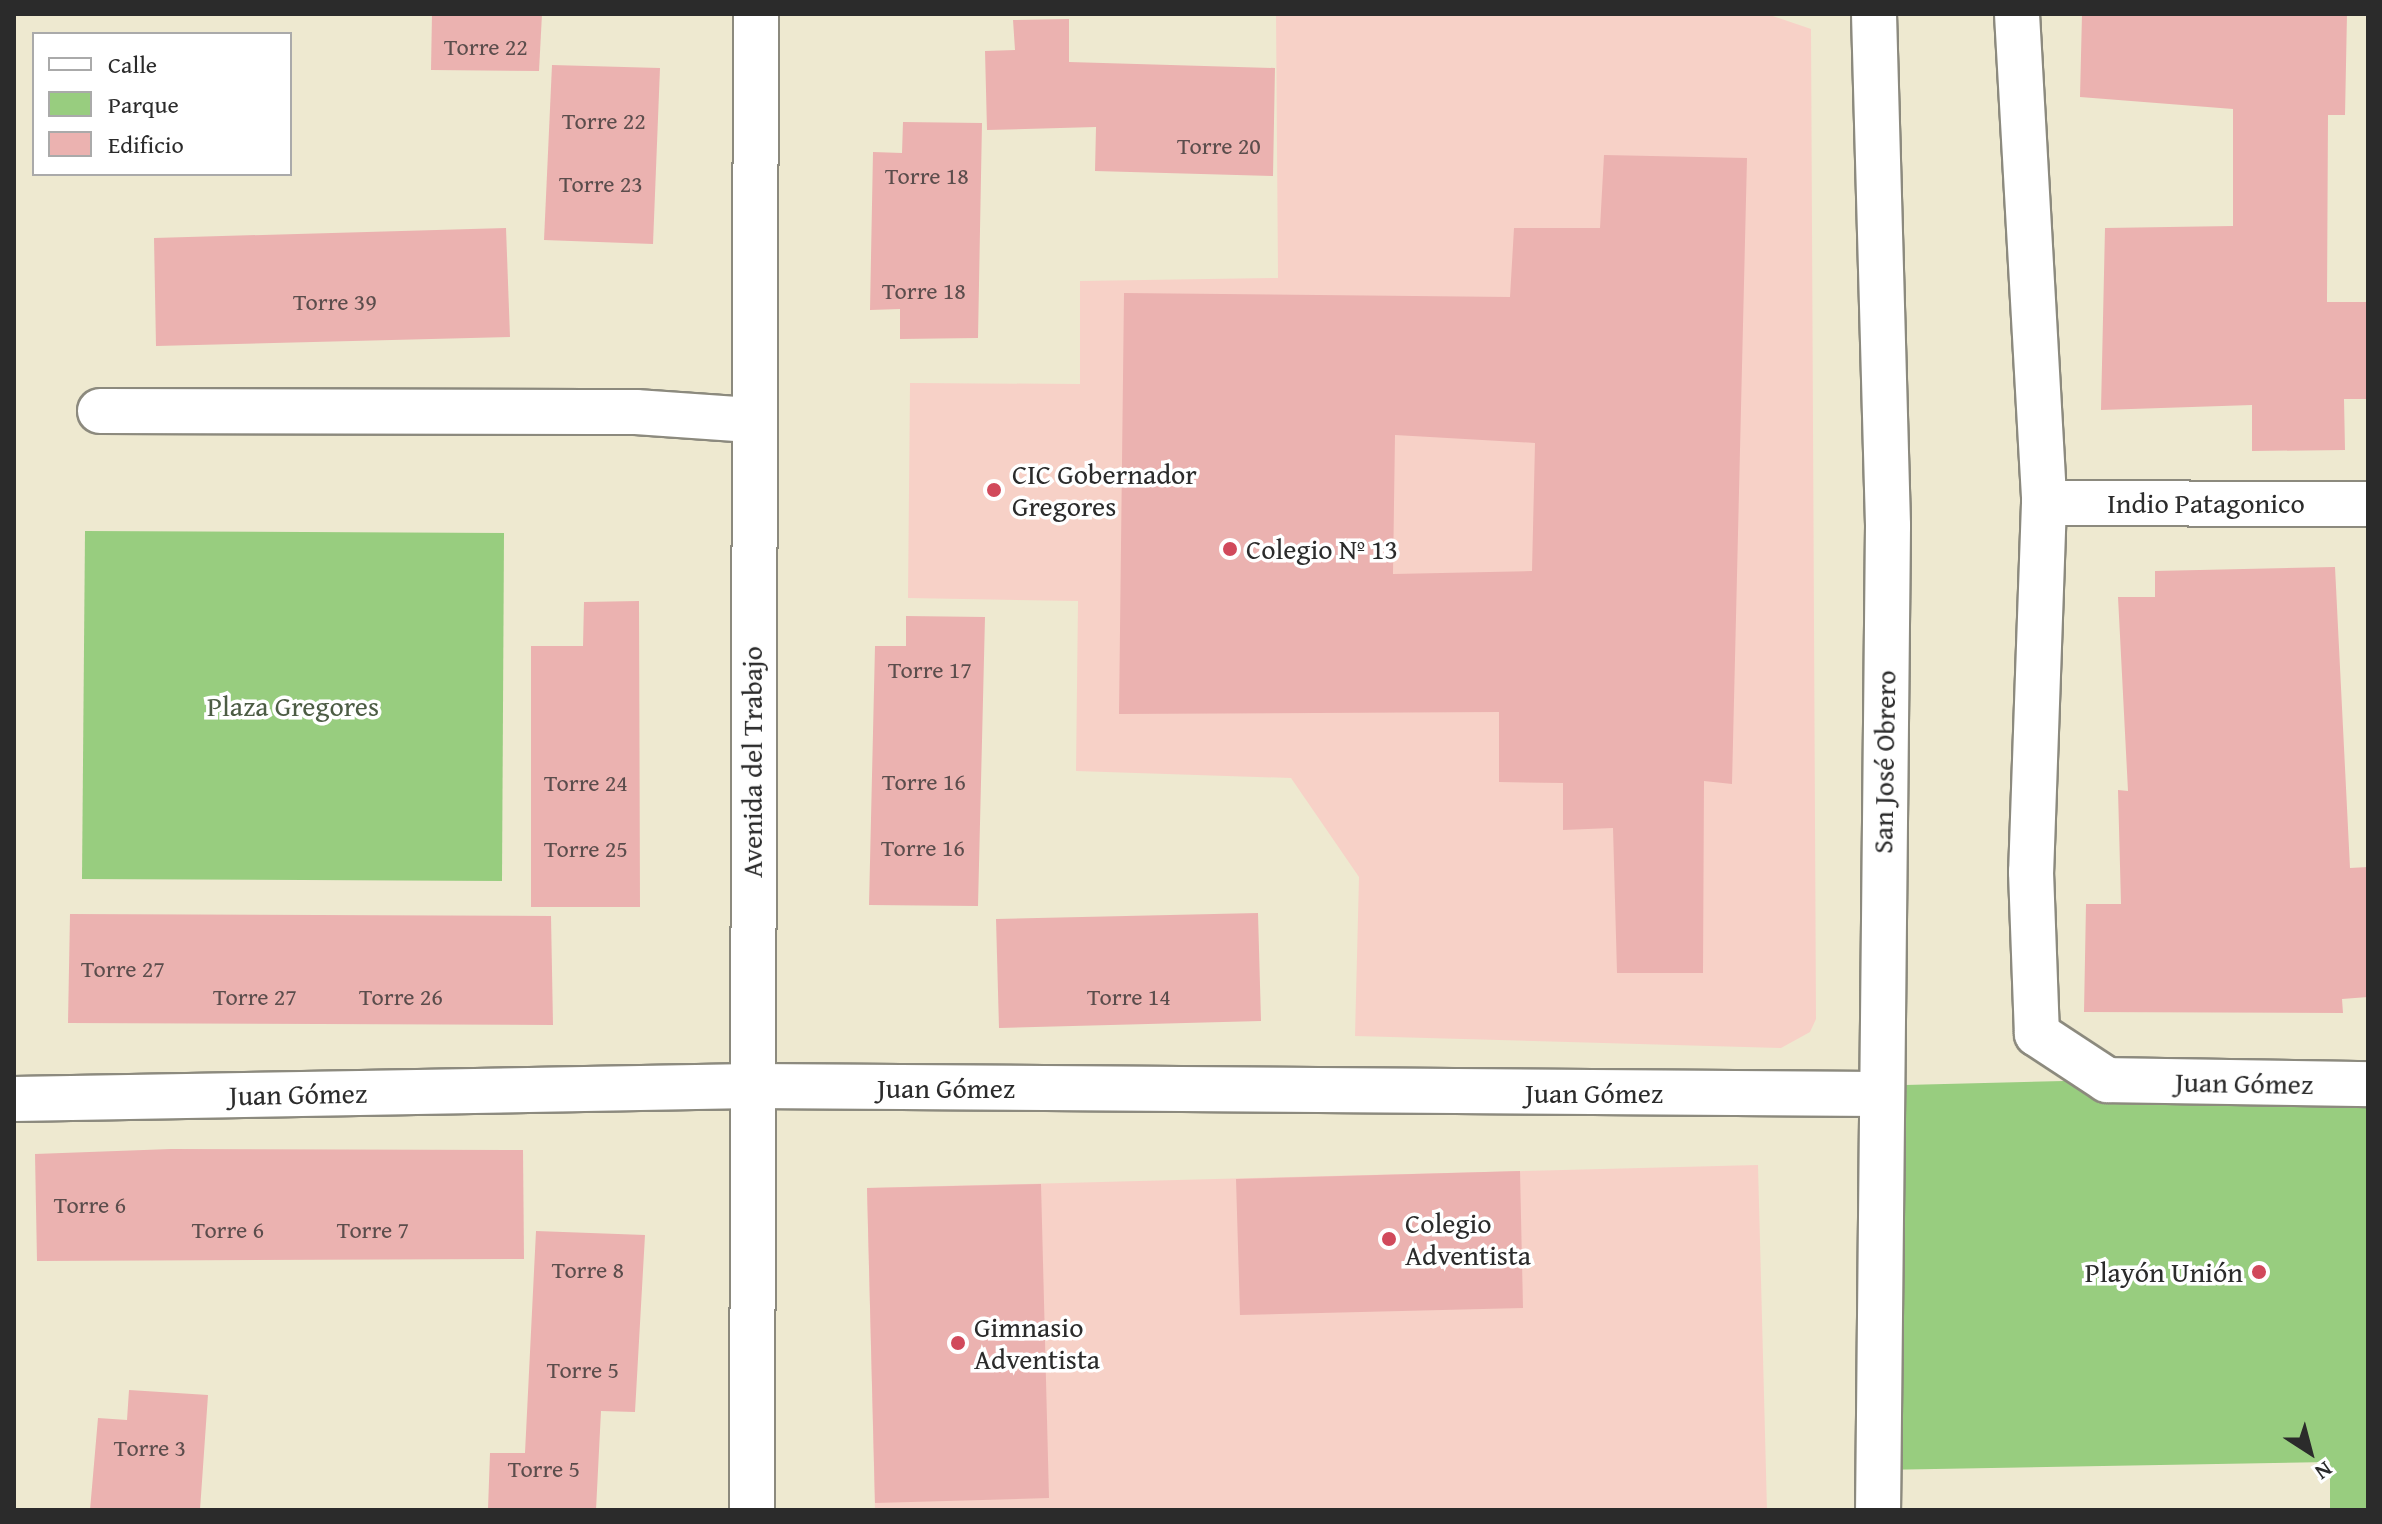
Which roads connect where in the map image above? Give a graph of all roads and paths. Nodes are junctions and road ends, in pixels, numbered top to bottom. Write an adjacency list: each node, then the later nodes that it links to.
1 (756, 14): 5 (street, Avenida del Trabajo)
2 (1874, 14): 10 (street, San José Obrero)
3 (2017, 14): 6 (street)
4 (100, 411): 5 (street)
5 (751, 420): 9 (street, Avenida del Trabajo)
6 (2044, 503): 7 (street, Indio Patagonico); 8 (street, Juan Gómez)
7 (2368, 504)
8 (2368, 1084)
9 (752, 1086): 10 (street, Juan Gómez); 11 (street, Juan Gómez); 12 (street, Avenida del Trabajo)
10 (1878, 1094): 13 (street, San José Obrero)
11 (14, 1099)
12 (752, 1510)
13 (1878, 1510)

